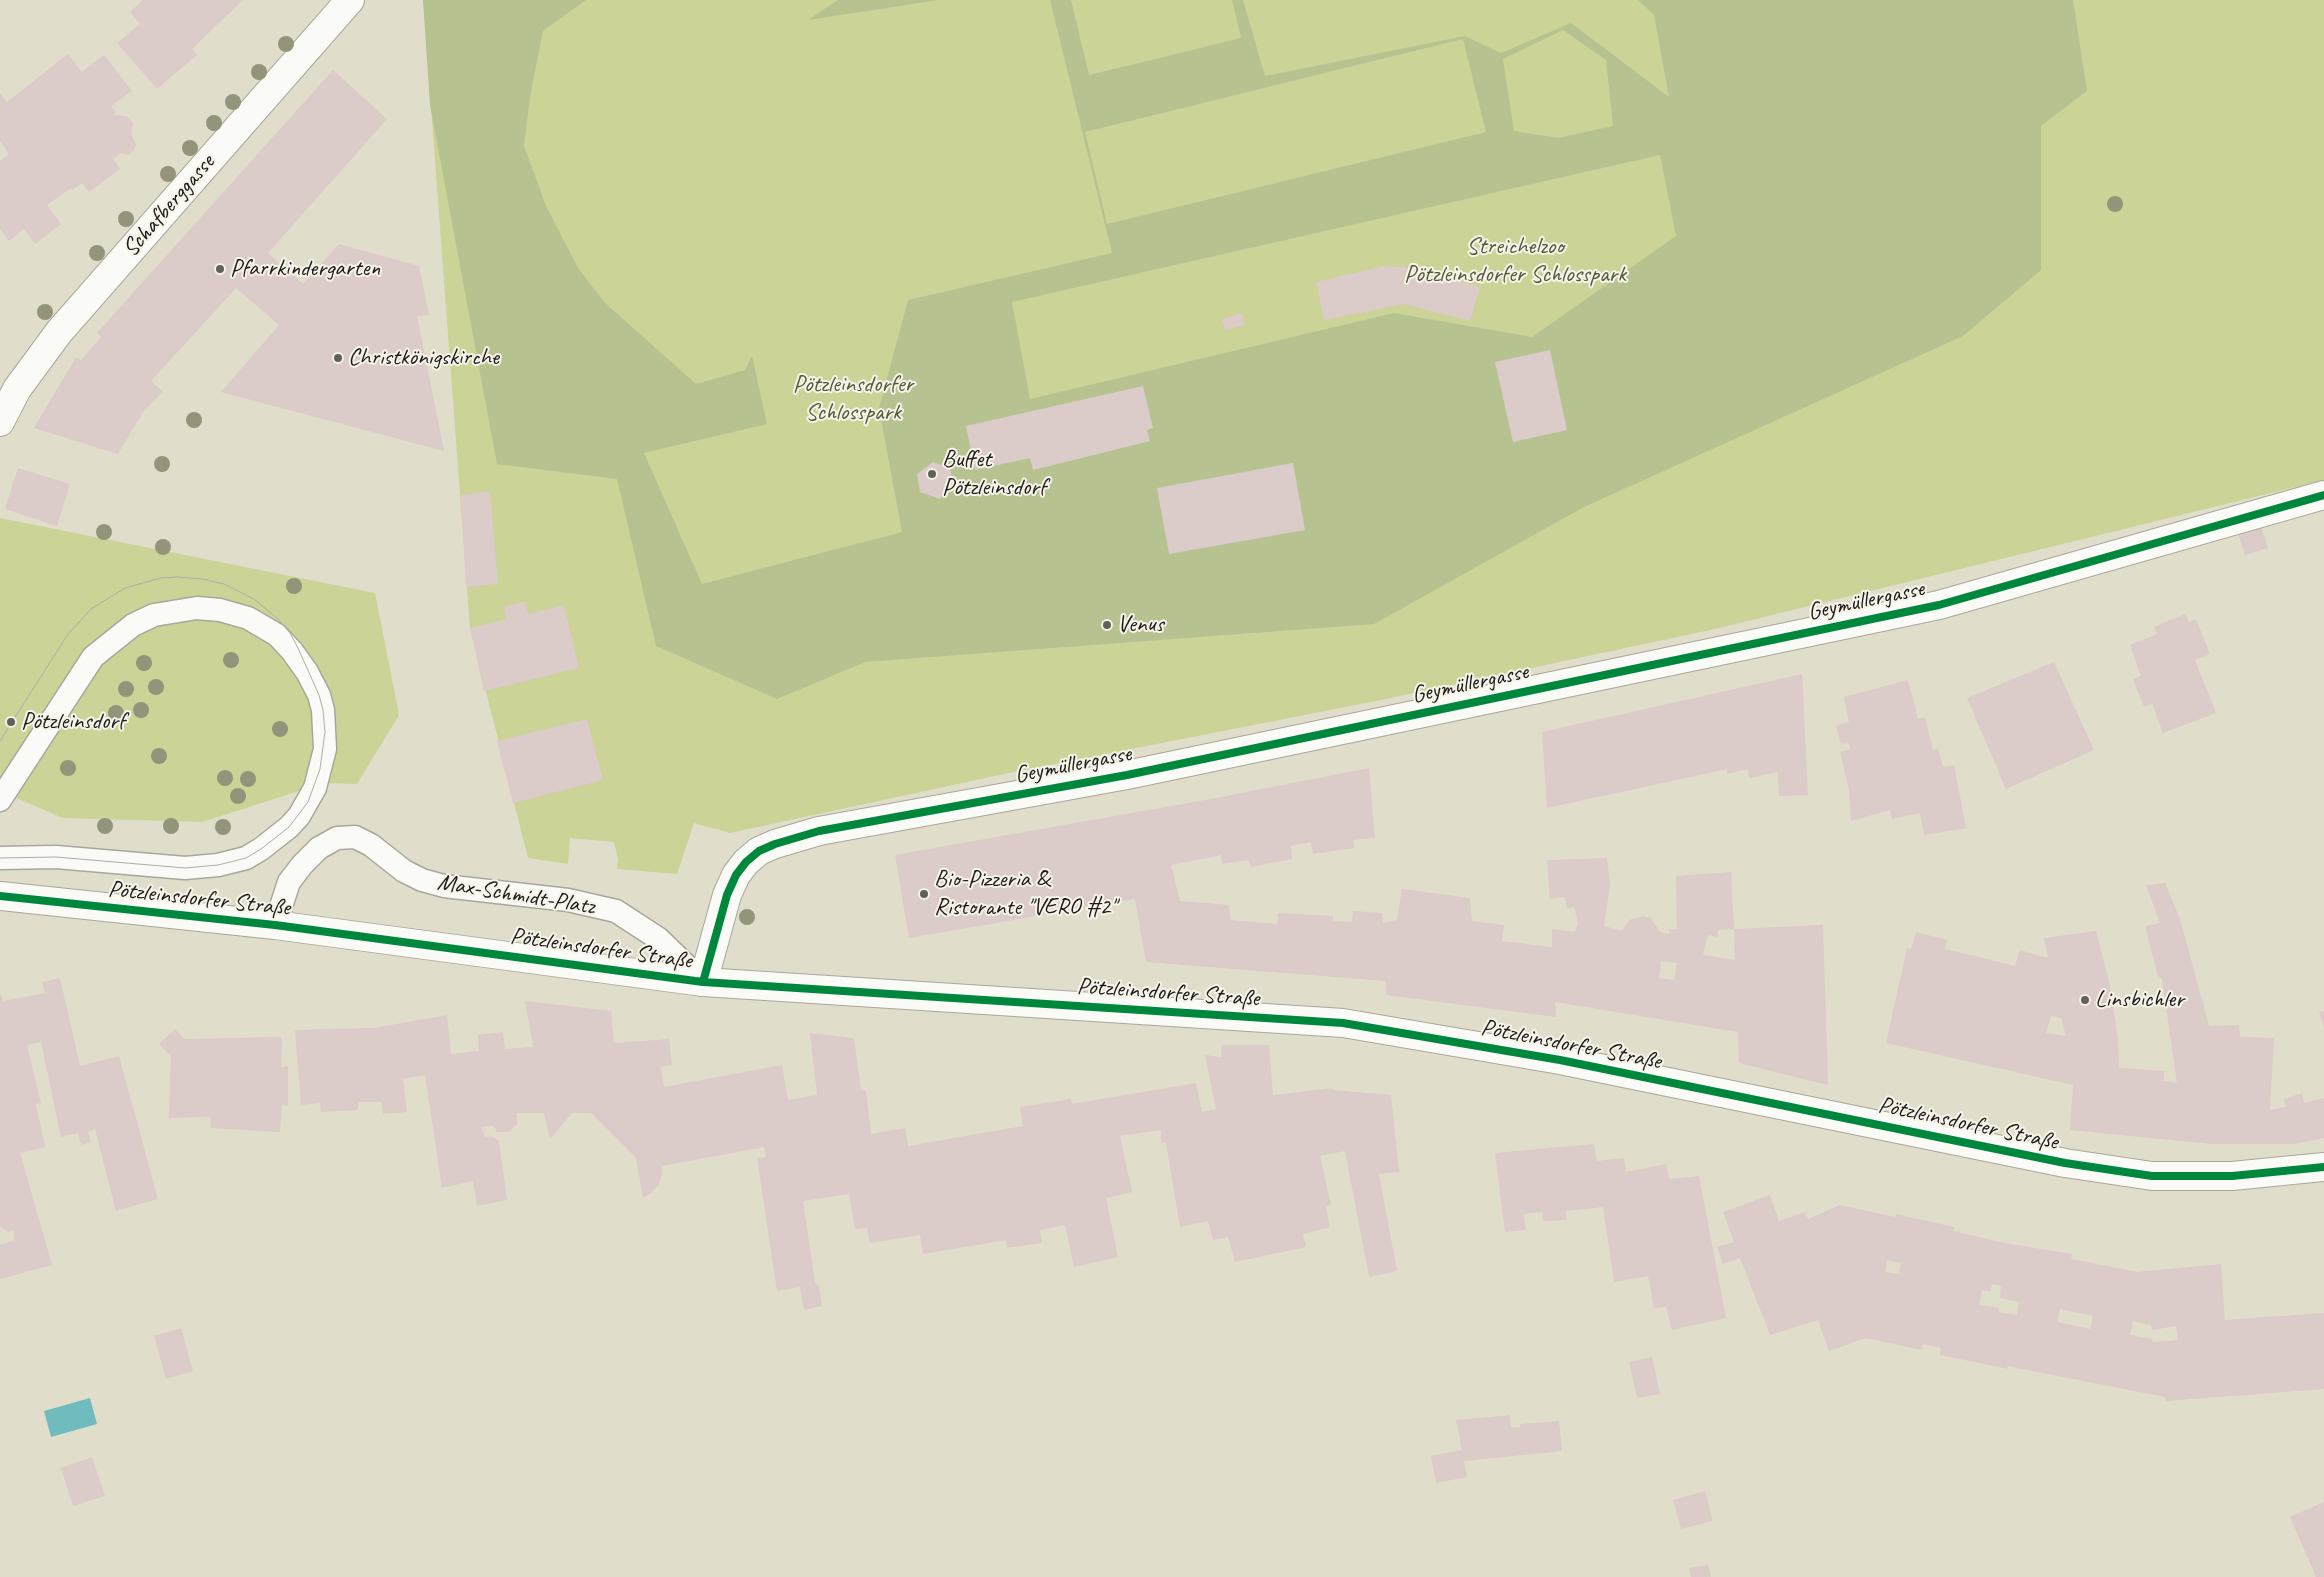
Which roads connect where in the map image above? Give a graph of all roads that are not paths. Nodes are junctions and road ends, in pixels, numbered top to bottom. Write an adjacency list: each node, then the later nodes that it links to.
1 (350, 0): 2 (street, Schafberggasse)
2 (0, 422)
3 (2324, 494): 8 (street, Geymüllergasse)
4 (0, 800): 5 (lane)
5 (0, 858)
6 (0, 896): 7 (street, Pötzleinsdorfer Straße)
7 (275, 925): 8 (street, Pötzleinsdorfer Straße); 8 (lane, Max-Schmidt-Platz)
8 (703, 982): 9 (street, Pötzleinsdorfer Straße)
9 (2324, 1167)

